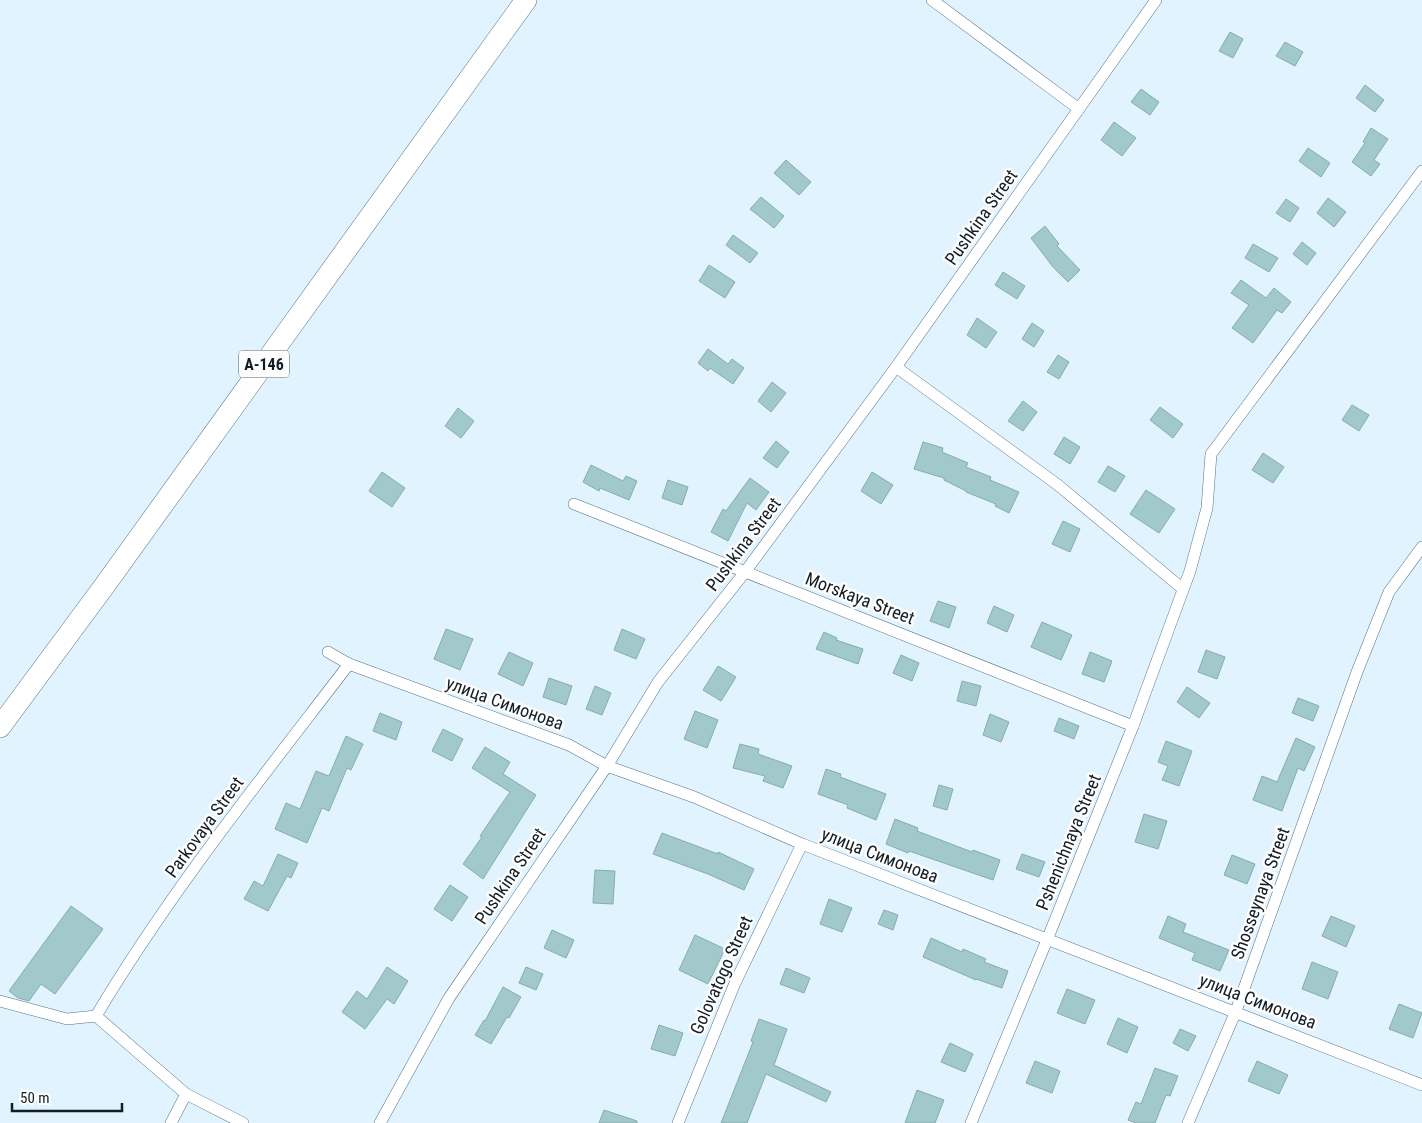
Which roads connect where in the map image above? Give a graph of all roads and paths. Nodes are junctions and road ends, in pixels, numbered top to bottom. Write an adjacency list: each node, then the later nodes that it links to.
1 (526, 0): 14 (highway, А-146)
2 (932, 0): 4 (street)
3 (1156, 0): 4 (street, Pushkina Street)
4 (1079, 109): 6 (street, Pushkina Street)
5 (1422, 171): 10 (street, Pshenichnaya Street)
6 (896, 367): 9 (street, Pushkina Street); 10 (street)
7 (574, 504): 9 (street, Morskaya Street)
8 (1422, 547): 19 (street, Shosseynaya Street)
9 (745, 572): 13 (street, Morskaya Street); 15 (street, Pushkina Street)
10 (1184, 589): 13 (street, Pshenichnaya Street)
11 (328, 652): 12 (street, улица Симонова)
12 (349, 664): 15 (street, улица Симонова); 20 (street, Parkovaya Street)
13 (1133, 726): 17 (street, Pshenichnaya Street)
14 (0, 727)
15 (607, 766): 16 (street, улица Симонова); 25 (street, Pushkina Street)
16 (802, 844): 17 (street, улица Симонова); 26 (street, Golovatogo Street)
17 (1047, 940): 19 (street, улица Симонова); 27 (street, Pshenichnaya Street)
18 (0, 1001): 20 (street)
19 (1236, 1011): 21 (street, улица Симонова); 28 (street, Shosseynaya Street)
20 (96, 1016): 22 (street)
21 (1422, 1085)
22 (186, 1094): 23 (street); 24 (street)
23 (171, 1123)
24 (243, 1123)
25 (380, 1123)
26 (678, 1123)
27 (971, 1123)
28 (1188, 1123)

